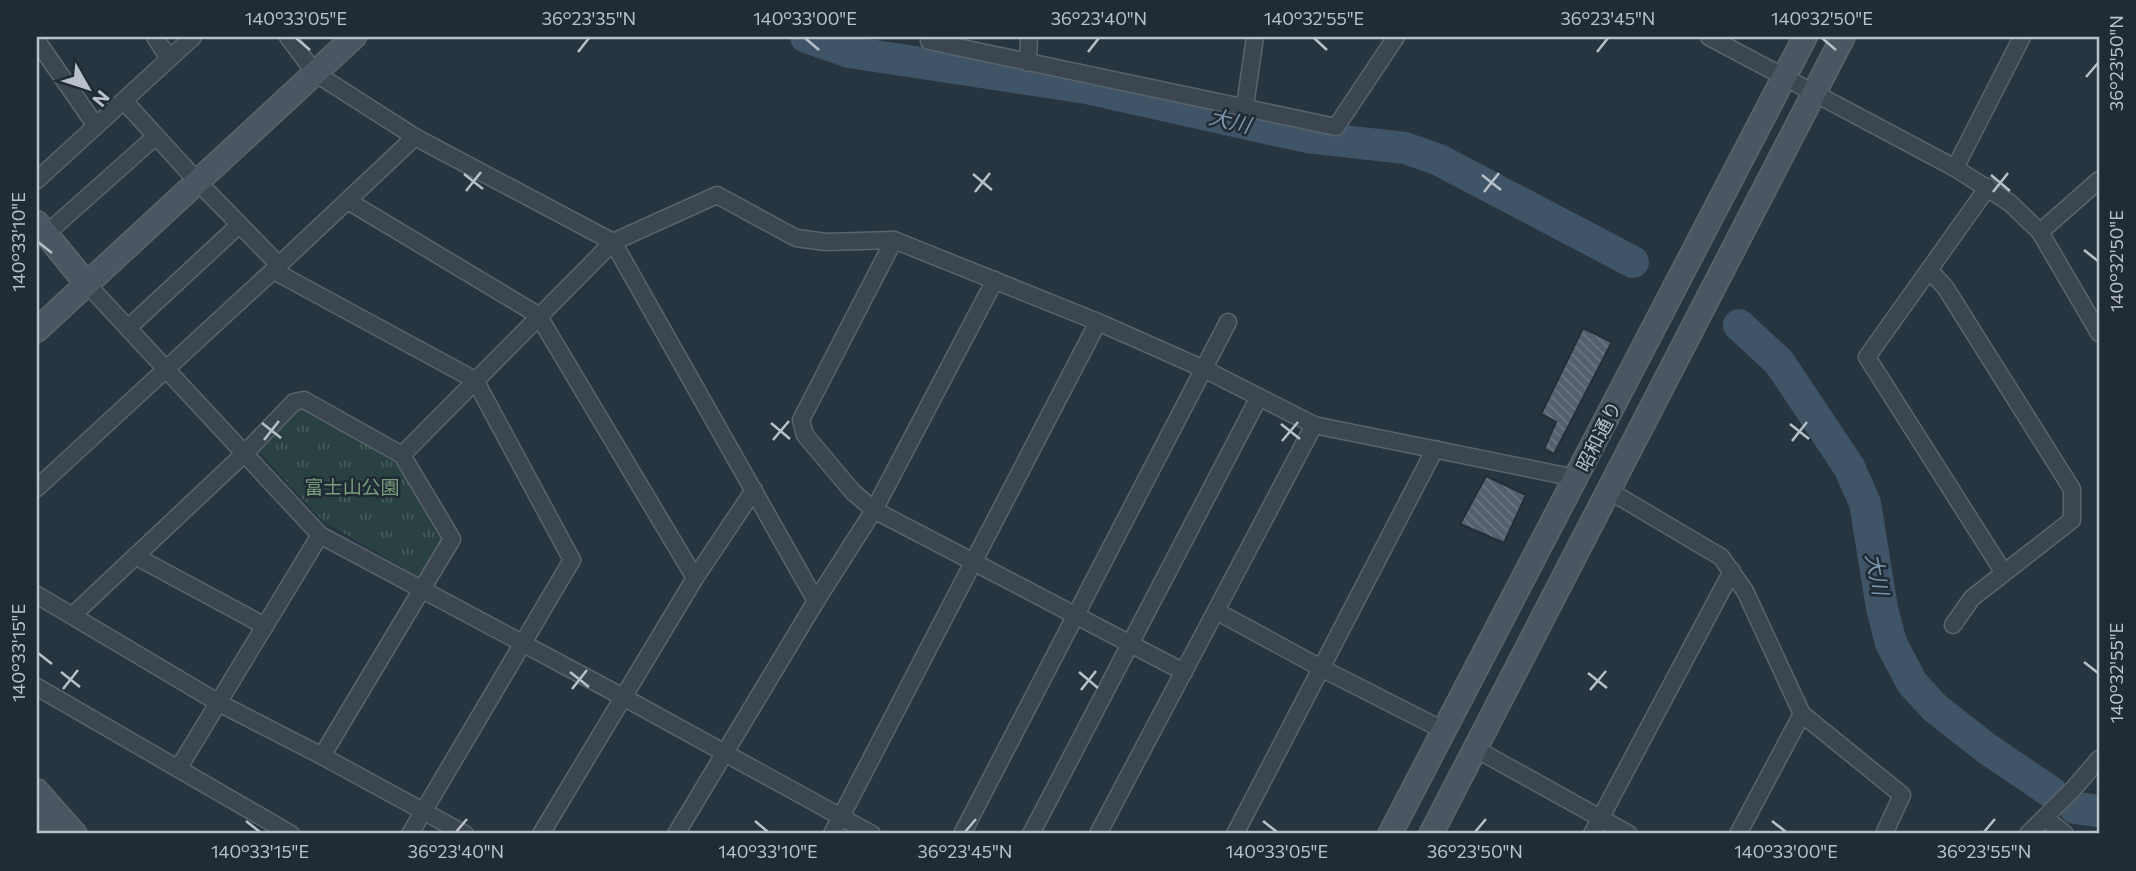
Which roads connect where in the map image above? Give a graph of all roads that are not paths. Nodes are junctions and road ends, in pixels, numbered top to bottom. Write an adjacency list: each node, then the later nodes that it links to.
1 (155, 37): 14 (street)
2 (193, 37): 14 (street)
3 (288, 37): 16 (street)
4 (355, 37): 16 (street)
5 (1030, 37): 15 (street)
6 (1255, 37): 20 (street)
7 (1396, 37): 20 (street)
8 (1709, 37): 17 (street)
9 (1805, 37): 17 (street, 昭和通り)
10 (1843, 37): 18 (street, 昭和通り)
11 (2022, 37): 24 (street)
12 (37, 41): 21 (street)
13 (929, 41): 15 (street)
14 (169, 59): 19 (street)
15 (1027, 63): 20 (street)
16 (315, 73): 23 (street); 27 (street)
17 (1784, 77): 18 (street); 53 (street, 昭和通り)
18 (1814, 93): 24 (street); 56 (street, 昭和通り)
19 (124, 101): 21 (street); 22 (street)
20 (1245, 106)
21 (96, 126): 25 (street)
22 (156, 136): 27 (street); 31 (street)
23 (415, 137): 29 (street); 34 (street)
24 (1955, 167): 28 (street)
25 (37, 180)
26 (2099, 180): 32 (street)
27 (198, 182): 30 (street); 38 (street)
28 (1988, 187): 32 (street); 36 (street)
29 (348, 201): 35 (street); 39 (street)
30 (239, 225): 35 (street); 42 (street)
31 (41, 229): 38 (street)
32 (2040, 232): 44 (street)
33 (894, 240): 34 (street); 37 (street); 57 (street)
34 (613, 242): 39 (street); 55 (street)
35 (276, 268): 45 (street); 47 (street)
36 (1930, 271): 62 (street); 62 (street)
37 (995, 280): 40 (street); 57 (street)
38 (86, 283): 42 (street); 43 (street)
39 (538, 315): 47 (street); 63 (street)
40 (1098, 322): 46 (street); 60 (street)
41 (1228, 322): 46 (street)
42 (128, 328): 45 (street)
43 (37, 330)
44 (2099, 333)
45 (166, 369): 51 (street); 54 (street)
46 (1204, 369): 48 (street); 69 (street)
47 (475, 380): 52 (street); 73 (street)
48 (1259, 397): 49 (street); 72 (street)
49 (1314, 425): 50 (street); 67 (street)
50 (1435, 449): 53 (street); 74 (street)
51 (245, 453): 52 (street); 58 (street); 59 (street)
52 (402, 455): 64 (street)
53 (1576, 478): 80 (street, 昭和通り)
54 (37, 488)
55 (754, 490): 63 (street); 66 (street)
56 (1608, 490): 61 (street); 81 (street, 昭和通り)
57 (874, 510): 60 (street); 66 (street)
58 (320, 535): 64 (street); 71 (street)
59 (135, 556): 68 (street); 71 (street)
60 (974, 563): 69 (street); 88 (street)
61 (1732, 571): 79 (street); 90 (street)
62 (2004, 573): 70 (street)
63 (695, 578): 77 (street)
64 (423, 590): 73 (street); 83 (street)
65 (37, 595): 68 (street)
66 (816, 601): 82 (street)
67 (1216, 611): 74 (street); 75 (street)
68 (73, 615): 78 (street)
69 (1074, 616): 72 (street); 101 (street)
70 (1953, 625)
71 (265, 626): 78 (street)
72 (1129, 644): 75 (street); 102 (street)
73 (522, 645): 77 (street); 87 (street)
74 (1321, 668): 80 (street); 104 (street)
75 (1184, 672): 103 (street)
76 (37, 687): 85 (street)
77 (623, 697): 82 (street); 97 (street)
78 (219, 703): 83 (street); 85 (street)
79 (1802, 714): 109 (street); 110 (street)
80 (1443, 730): 105 (street, 昭和通り)
81 (1476, 749): 90 (street); 106 (street, 昭和通り)
82 (724, 754): 88 (street); 98 (street)
83 (322, 755): 87 (street)
84 (2099, 758): 89 (street)
85 (178, 768): 94 (street)
86 (37, 791): 93 (street)
87 (423, 813): 95 (street); 96 (street)
88 (840, 817): 99 (street); 100 (street)
89 (2045, 818): 111 (street); 112 (street)
90 (1601, 819): 107 (street); 108 (street)
91 (37, 822): 92 (street)
92 (47, 834)
93 (75, 834)
94 (291, 834)
95 (410, 834)
96 (465, 834)
97 (541, 834)
98 (676, 834)
99 (832, 834)
100 (872, 834)
101 (962, 834)
102 (1031, 834)
103 (1098, 834)
104 (1235, 834)
105 (1390, 834)
106 (1431, 834)
107 (1592, 834)
108 (1629, 834)
109 (1738, 834)
110 (1884, 834)
111 (2028, 834)
112 (2065, 834)

